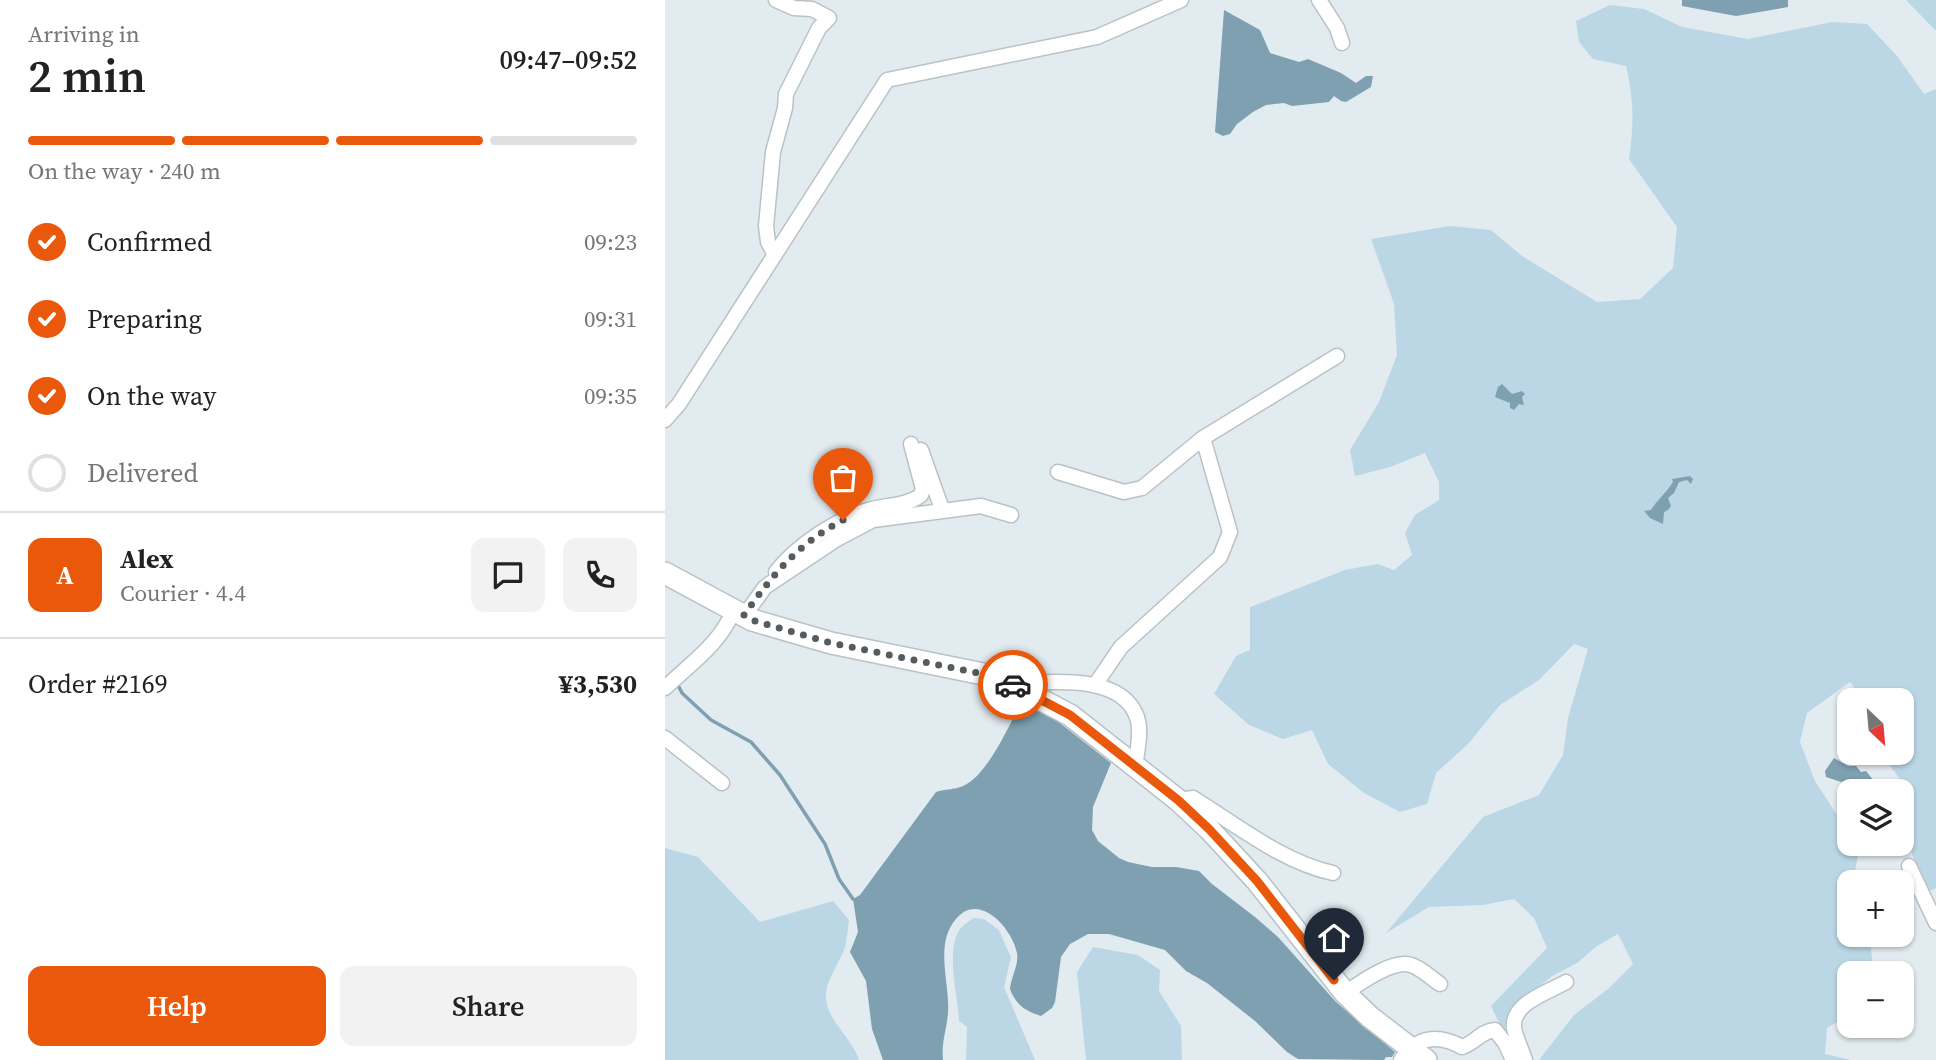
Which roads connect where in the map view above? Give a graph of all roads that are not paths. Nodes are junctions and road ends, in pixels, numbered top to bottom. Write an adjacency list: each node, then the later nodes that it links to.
1 (776, 0): 5 (street)
2 (1181, 0): 5 (street)
3 (1319, 0): 4 (street)
4 (1342, 43)
5 (775, 255): 7 (street)
6 (1337, 356): 8 (street)
7 (665, 420)
8 (1203, 438): 9 (street); 17 (street)
9 (1058, 472)
10 (942, 509): 11 (street); 13 (street); 13 (street)
11 (1011, 515)
12 (665, 573): 14 (main road)
13 (765, 587): 14 (street)
14 (739, 613): 15 (street); 16 (main road)
15 (670, 683)
16 (1011, 684): 17 (street); 19 (main road)
17 (1095, 685): 19 (street)
18 (665, 738): 20 (street)
19 (1135, 767): 21 (main road)
20 (722, 783)
21 (1178, 800): 23 (street); 27 (main road)
22 (1909, 866): 24 (street)
23 (1333, 873)
24 (1936, 923)
25 (1566, 982): 30 (street)
26 (1440, 984): 27 (street)
27 (1345, 993): 28 (main road)
28 (1412, 1056): 29 (street)
29 (1513, 1060)
30 (1525, 1060)

